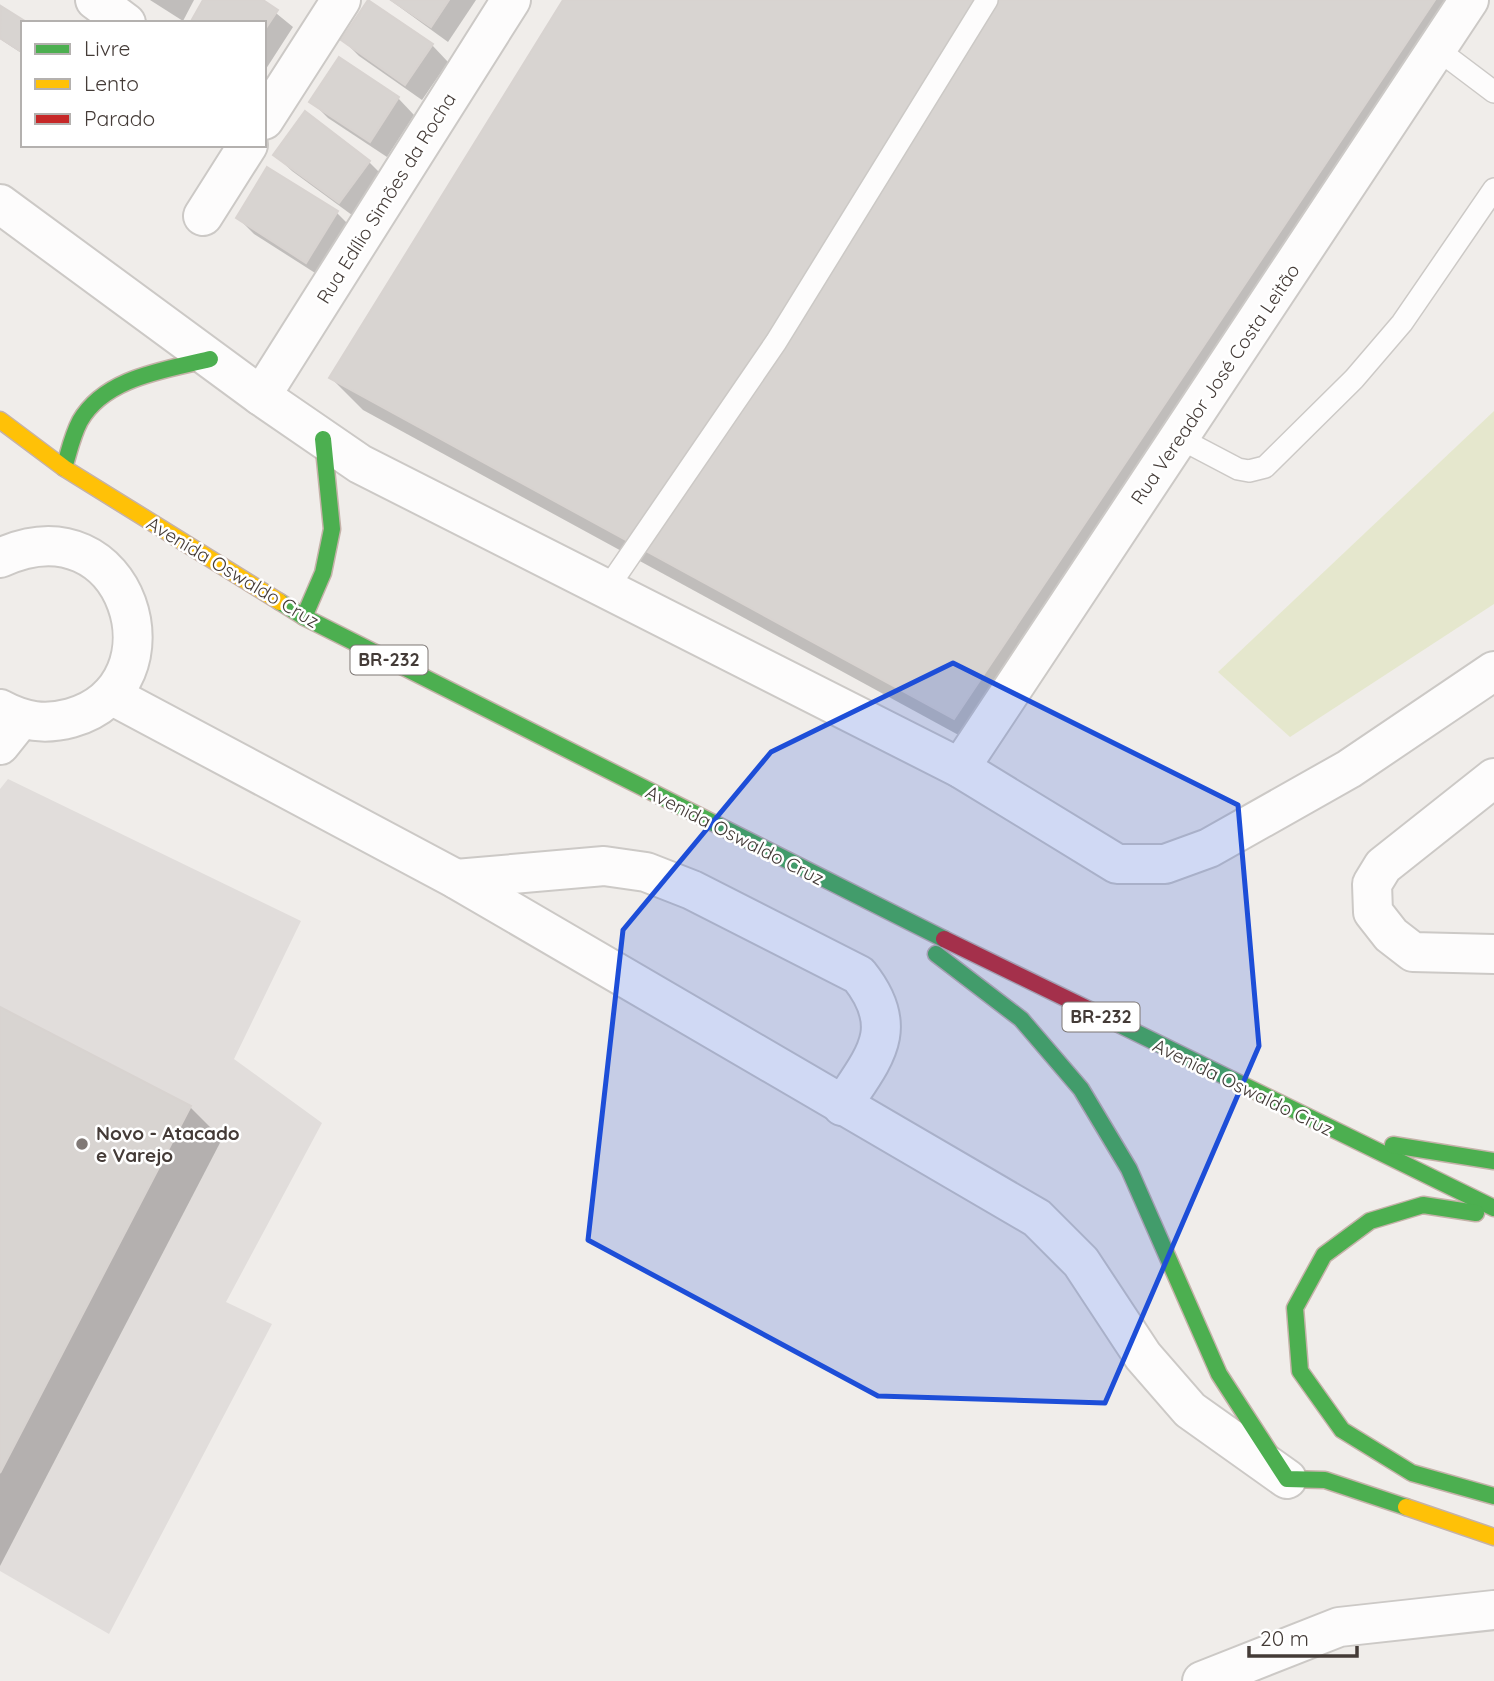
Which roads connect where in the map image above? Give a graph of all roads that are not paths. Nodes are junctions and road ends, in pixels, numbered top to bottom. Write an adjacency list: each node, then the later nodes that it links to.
1 (95, 0): 6 (street)
2 (341, 0): 9 (street)
3 (511, 0): 15 (street, Rua Edílio Simões da Rocha)
4 (987, 0): 21 (lane)
5 (1469, 0): 7 (street, Rua Vereador José Costa Leitão)
6 (122, 21)
7 (1437, 49): 8 (lane); 17 (street, Rua Vereador José Costa Leitão)
8 (1494, 92)
9 (266, 113)
10 (247, 147): 13 (street)
11 (1494, 189): 17 (lane)
12 (0, 204): 14 (street)
13 (203, 216)
14 (210, 359): 15 (street); 19 (highway)
15 (261, 396): 18 (street)
16 (0, 420): 19 (highway, Avenida Oswaldo Cruz / BR-232)
17 (1179, 438): 26 (street, Rua Vereador José Costa Leitão)
18 (323, 439): 21 (street); 22 (highway)
19 (64, 468): 22 (highway, Avenida Oswaldo Cruz / BR-232)
20 (0, 558): 24 (street)
21 (607, 589): 26 (street)
22 (304, 617): 29 (highway, Avenida Oswaldo Cruz / BR-232)
23 (1494, 671): 26 (street)
24 (111, 695): 25 (street); 28 (street)
25 (7, 725)
26 (960, 768)
27 (1494, 778): 30 (street)
28 (456, 878): 31 (street); 31 (street)
29 (864, 900): 32 (highway, Avenida Oswaldo Cruz / BR-232); 36 (highway)
30 (1494, 954)
31 (842, 1106): 36 (street)
32 (1337, 1134): 33 (highway); 34 (highway, Avenida Oswaldo Cruz / BR-232)
33 (1494, 1161)
34 (1494, 1208)
35 (1494, 1215): 37 (highway)
36 (1287, 1479): 38 (highway)
37 (1494, 1496)
38 (1494, 1537)
39 (1494, 1610): 40 (street)
40 (1202, 1681)

